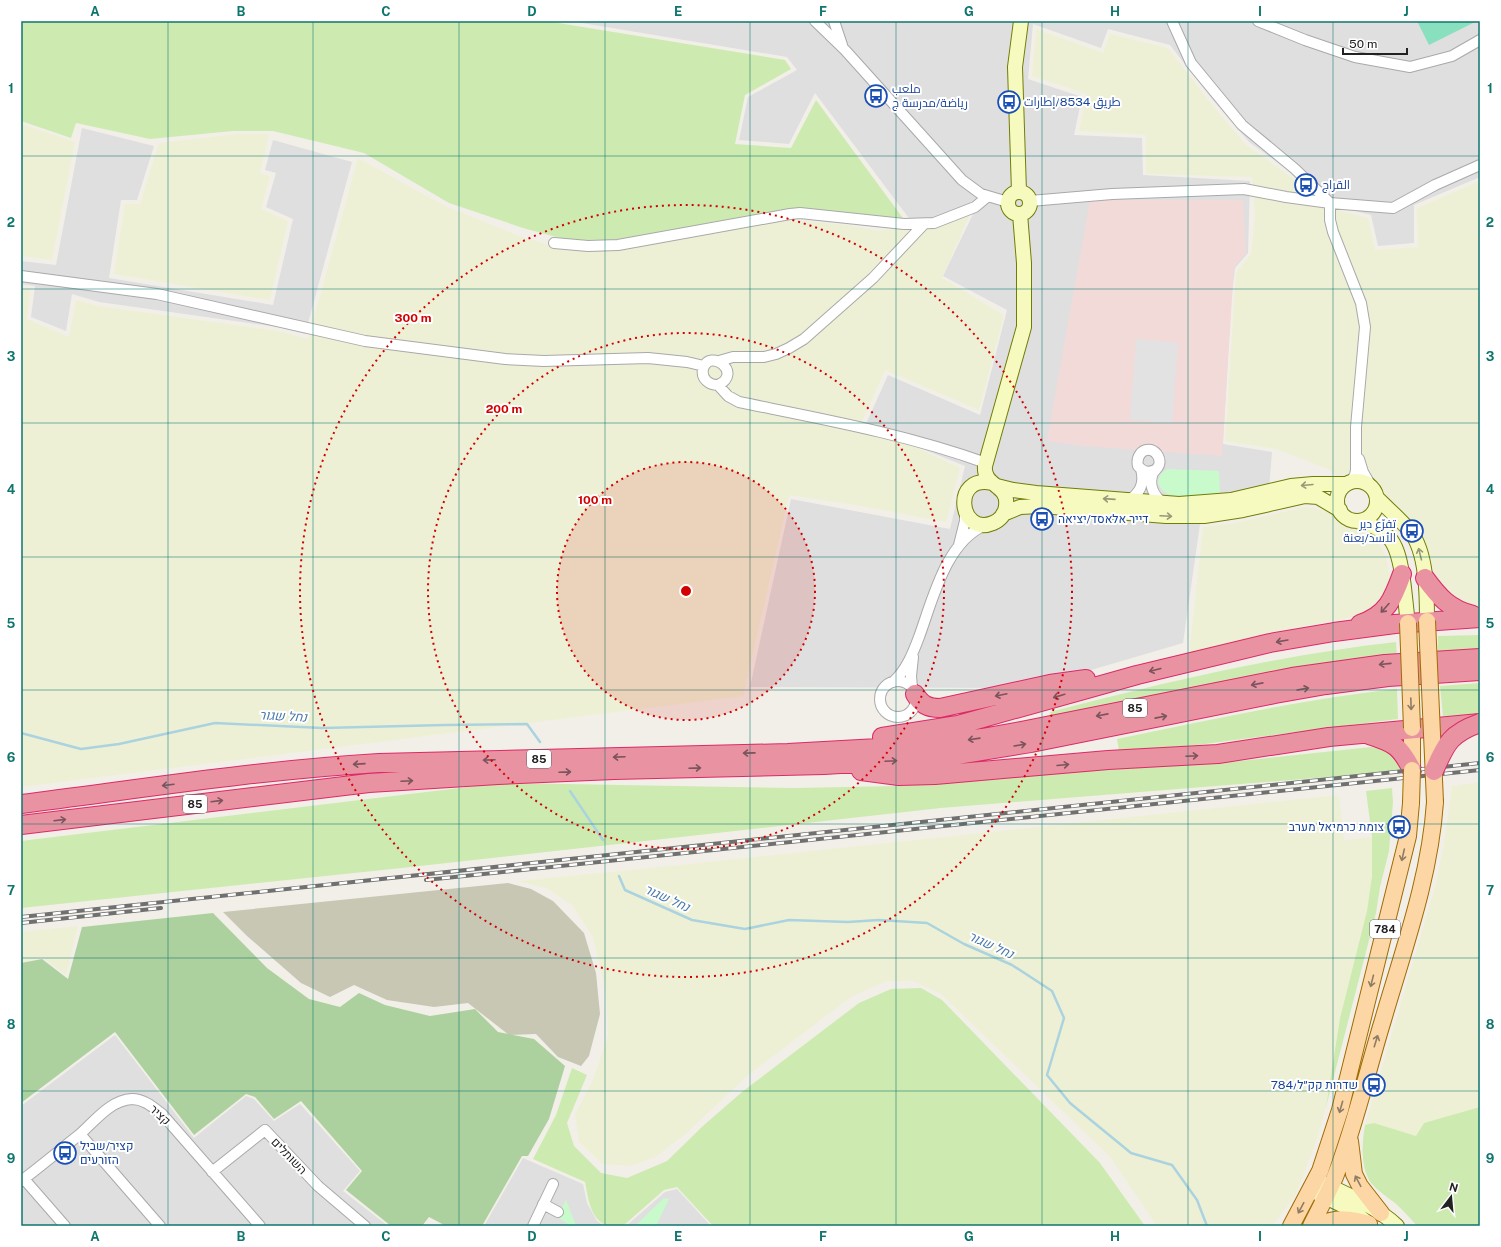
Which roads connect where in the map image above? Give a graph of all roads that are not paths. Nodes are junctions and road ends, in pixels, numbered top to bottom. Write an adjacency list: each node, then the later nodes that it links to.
1 (815, 21): 7 (street)
2 (834, 21): 7 (street)
3 (1021, 21): 9 (main road)
4 (1172, 21): 13 (street)
5 (1262, 22): 6 (street)
6 (1480, 40)
7 (845, 50): 10 (street)
8 (1480, 165): 13 (street)
9 (1019, 192): 11 (main road); 12 (main road)
10 (987, 197): 12 (street); 15 (street)
11 (1030, 201): 13 (street); 14 (main road)
12 (1008, 202): 14 (main road)
13 (1330, 203): 21 (street)
14 (1020, 214): 22 (main road)
15 (924, 224): 16 (street); 18 (street)
16 (554, 243)
17 (21, 276): 19 (street)
18 (718, 361): 19 (street); 20 (street)
19 (704, 366): 20 (street)
20 (718, 384): 22 (street)
21 (1357, 451): 25 (street); 28 (street)
22 (982, 462): 26 (main road); 27 (main road)
23 (1141, 469): 24 (street); 24 (street); 29 (street)
24 (1155, 470): 30 (street)
25 (1348, 483): 28 (main road); 30 (main road, one-way to 30); 31 (main road)
26 (995, 485): 27 (main road); 29 (main road, one-way to 26); 33 (main road)
27 (971, 487): 32 (main road)
28 (1374, 492): 34 (main road); 38 (main road, 784, one-way to 28)
29 (1128, 501): 30 (main road)
30 (1163, 504)
31 (1340, 510): 33 (main road, 784, one-way to 31); 34 (main road, 784)
32 (965, 512): 35 (main road); 36 (street)
33 (1003, 514): 35 (main road)
34 (1356, 521): 37 (main road, 784)
35 (986, 525): 36 (street)
36 (959, 545): 43 (street)
37 (1402, 574): 41 (main road, 784); 42 (highway, one-way to 42)
38 (1425, 578): 39 (highway); 40 (main road, 784)
39 (1480, 618): 40 (highway)
40 (1428, 621): 41 (highway); 50 (main road, 784, bridge)
41 (1408, 623): 42 (highway); 51 (main road, 784, one-way to 51, bridge)
42 (1327, 633): 46 (highway, one-way to 46)
43 (914, 651): 47 (street); 48 (street)
44 (1480, 658): 53 (highway, 85, one-way to 53)
45 (1480, 671): 54 (highway, 85, one-way to 45)
46 (1136, 675): 48 (highway, one-way to 48); 53 (highway, one-way to 53)
47 (893, 682): 48 (street); 48 (street)
48 (913, 691)
49 (1480, 723): 50 (highway, bridge); 56 (highway, bridge)
50 (1432, 727): 51 (highway); 56 (main road, 784, bridge)
51 (1412, 728): 52 (highway); 55 (main road, 784)
52 (1366, 734): 54 (highway, one-way to 52); 55 (highway)
53 (788, 753): 57 (highway, 85, one-way to 57)
54 (824, 765): 58 (highway, 85, one-way to 54)
55 (1412, 770): 64 (main road, 784, one-way to 64, bridge)
56 (1434, 771): 59 (main road, 784, one-way to 56, bridge)
57 (21, 804)
58 (21, 825)
59 (1350, 1132): 64 (main road, 784); 67 (main road, one-way to 59)
60 (80, 1134): 61 (street, קציר); 62 (street, קציר); 70 (street)
61 (212, 1172): 71 (street, קציר); 72 (street, השותלים)
62 (22, 1180): 69 (street)
63 (553, 1184): 65 (street)
64 (1321, 1188): 67 (main road); 68 (main road); 74 (main road, 784, one-way to 74); 75 (main road, 784)
65 (543, 1204): 66 (street); 73 (street)
66 (558, 1212)
67 (1381, 1213): 77 (main road)
68 (1370, 1225): 76 (main road)
69 (65, 1226)
70 (160, 1226)
71 (260, 1226)
72 (365, 1226)
73 (533, 1226)
74 (1291, 1226)
75 (1312, 1226)
76 (1319, 1226)
77 (1397, 1226)

